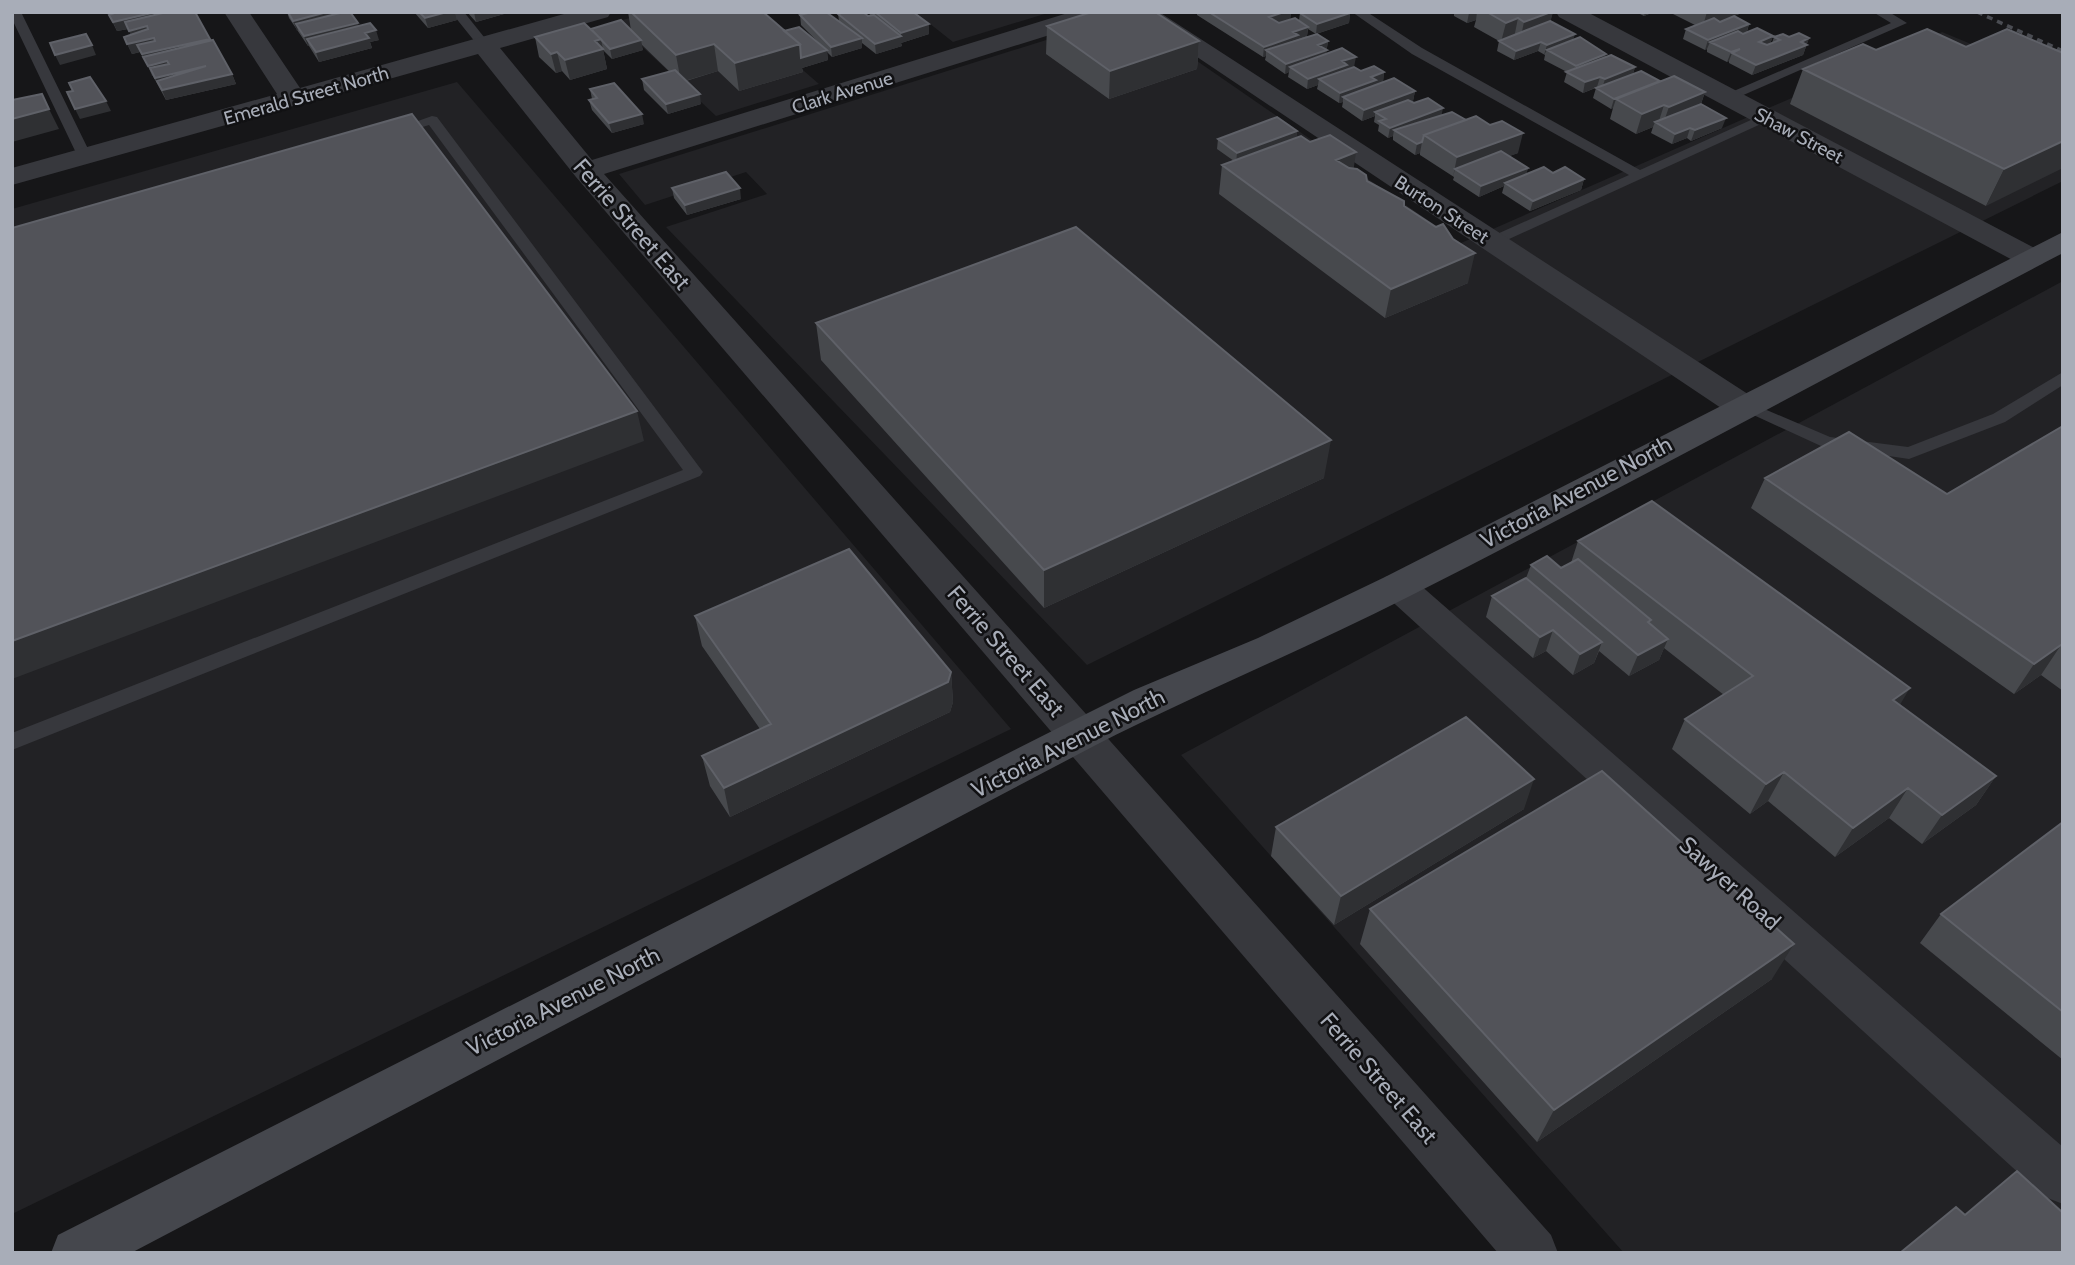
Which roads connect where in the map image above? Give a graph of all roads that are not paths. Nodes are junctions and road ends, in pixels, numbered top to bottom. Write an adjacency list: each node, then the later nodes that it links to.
1 (15, 12): 15 (lane)
2 (236, 12): 12 (street)
3 (457, 12): 10 (lane)
4 (599, 12): 10 (street, Emerald Street North)
5 (1098, 12): 16 (street, Clark Avenue)
6 (1142, 12): 20 (street, Burton Street)
7 (1358, 12): 17 (lane)
8 (1567, 12): 11 (street, Shaw Street)
9 (1878, 12): 11 (lane)
10 (484, 45): 12 (street, Emerald Street North); 16 (street, Ferrie Street East)
11 (1727, 97): 13 (street, Shaw Street)
12 (294, 99): 15 (street, Emerald Street North)
13 (1767, 118): 17 (lane); 21 (street, Shaw Street)
14 (380, 136): 26 (lane)
15 (85, 157): 18 (street, Emerald Street North)
16 (586, 172): 25 (street, Ferrie Street East)
17 (1639, 176): 20 (lane)
18 (12, 177)
19 (2063, 241): 21 (main road, Victoria Avenue North)
20 (1491, 242): 23 (street, Burton Street)
21 (2031, 258): 23 (main road, Victoria Avenue North)
22 (2063, 377): 23 (lane)
23 (1742, 406): 24 (main road, Victoria Avenue North)
24 (1398, 586): 25 (main road, Victoria Avenue North); 27 (street, Sawyer Road)
25 (1080, 735): 28 (main road, Victoria Avenue North); 29 (street, Ferrie Street East)
26 (12, 741)
27 (2063, 1180)
28 (77, 1253)
29 (1532, 1253)

